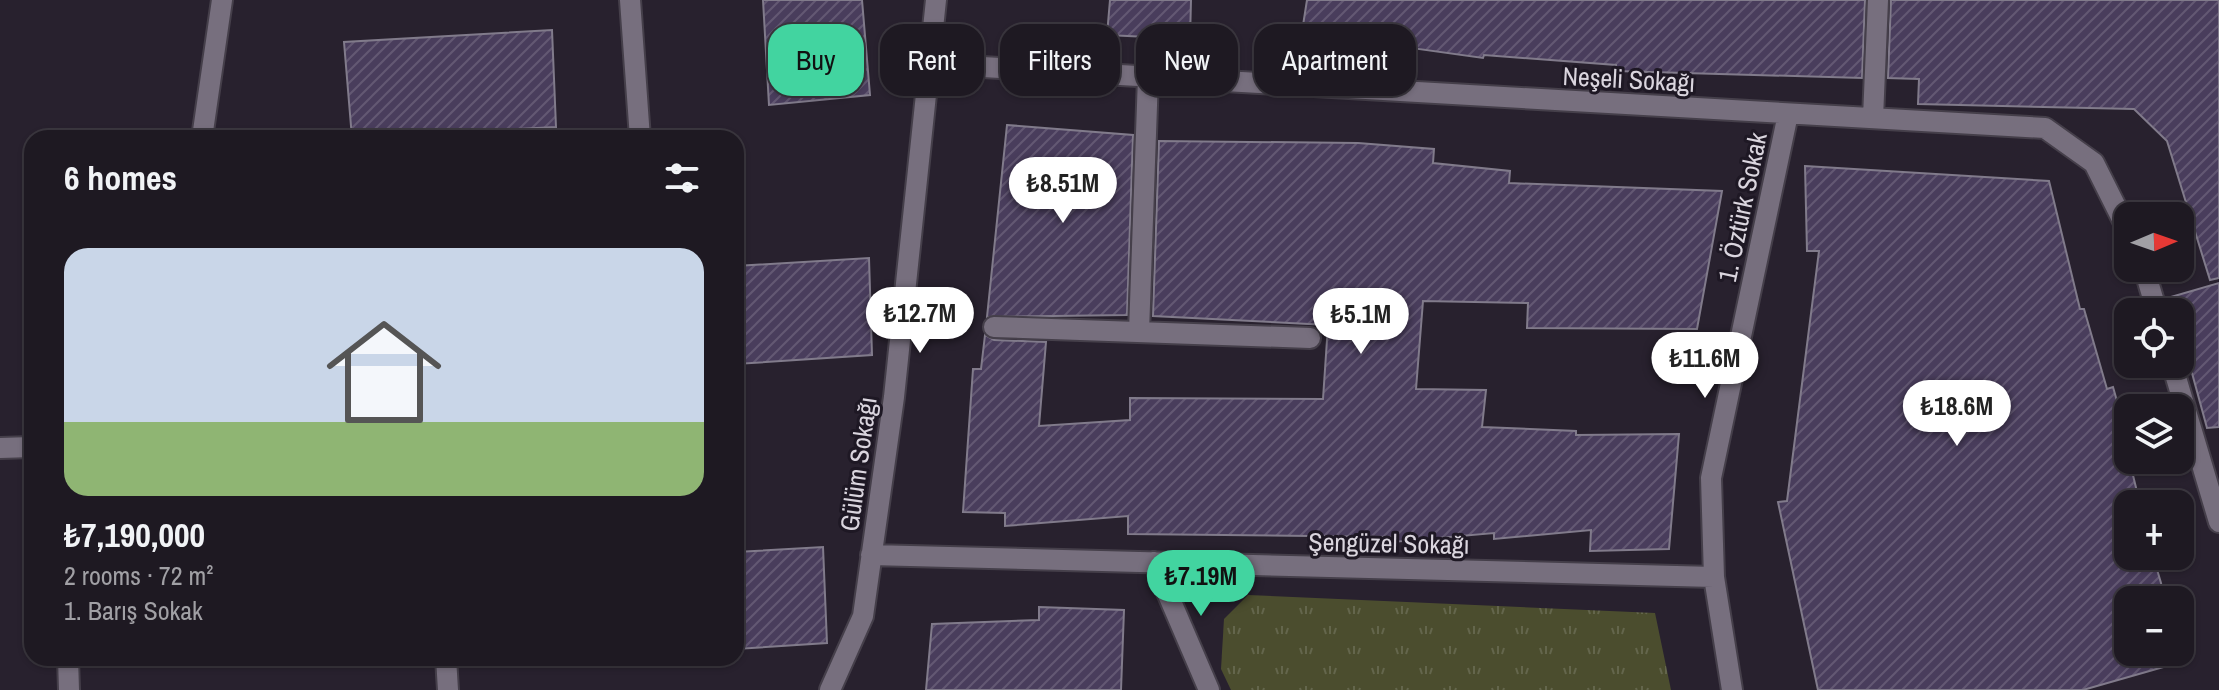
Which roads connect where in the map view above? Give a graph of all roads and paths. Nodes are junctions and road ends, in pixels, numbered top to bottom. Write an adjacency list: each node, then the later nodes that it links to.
1 (222, 0): 13 (street)
2 (630, 0): 14 (street)
3 (936, 0): 5 (street, Gülüm Sokağı)
4 (1878, 0): 12 (street)
5 (933, 24)
6 (984, 67): 7 (street, Neşeli Sokağı)
7 (1136, 76)
8 (1238, 82): 11 (street, Neşeli Sokağı)
9 (926, 96): 23 (street, Gülüm Sokağı)
10 (1147, 96): 17 (street)
11 (1788, 114): 12 (street, Neşeli Sokağı); 25 (street, 1. Öztürk Sokak)
12 (1873, 118): 15 (street, Neşeli Sokağı)
13 (203, 130)
14 (639, 130)
15 (2114, 203)
16 (994, 327): 17 (street)
17 (1139, 332): 18 (street)
18 (1310, 338)
19 (2176, 378): 22 (street)
20 (24, 447): 21 (street)
21 (0, 448)
22 (2219, 522)
23 (871, 555): 24 (street, Şengüzel Sokağı); 30 (street, Gülüm Sokağı)
24 (1154, 562): 25 (street, Şengüzel Sokağı); 31 (street)
25 (1714, 577): 32 (street, 1. Öztürk Sokak)
26 (68, 666): 28 (street)
27 (446, 666): 29 (street)
28 (69, 690)
29 (448, 690)
30 (830, 690)
31 (1209, 690)
32 (1732, 690)

